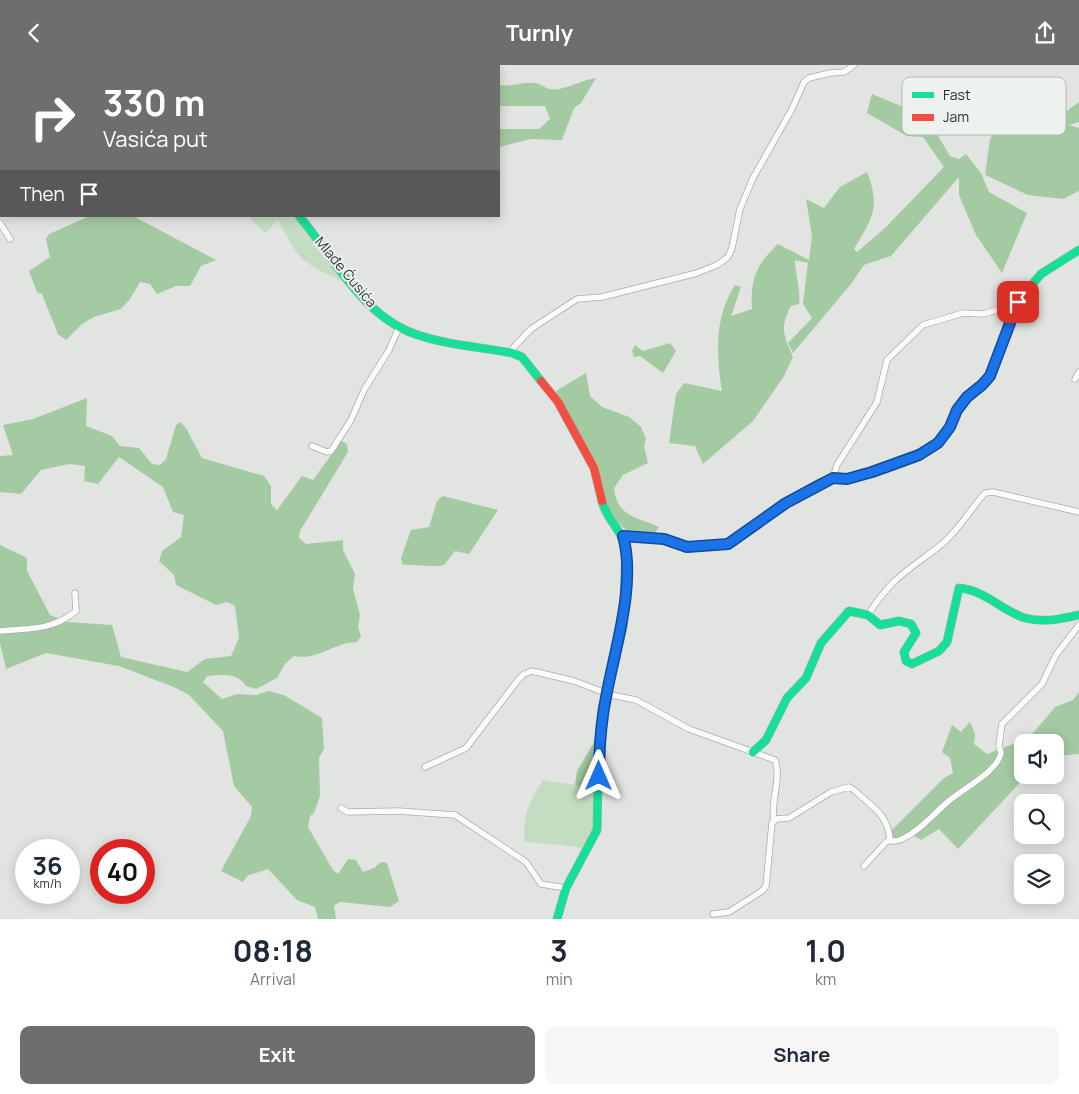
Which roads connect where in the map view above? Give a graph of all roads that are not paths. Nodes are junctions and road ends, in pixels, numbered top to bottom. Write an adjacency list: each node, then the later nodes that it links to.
1 (854, 65): 8 (street)
2 (300, 217): 7 (street, Mlađe Ćusića)
3 (0, 223): 4 (street)
4 (10, 239)
5 (1079, 250): 6 (street)
6 (1016, 305): 12 (street); 12 (street)
7 (399, 327): 8 (street, Mlađe Ćusića); 11 (street)
8 (512, 353): 14 (street)
9 (1079, 372): 10 (street)
10 (1075, 379)
11 (312, 446)
12 (833, 478): 14 (street)
13 (1079, 512): 16 (street)
14 (623, 536): 20 (street)
15 (75, 593): 19 (street)
16 (868, 615): 17 (street); 21 (street)
17 (1079, 615)
18 (1079, 625): 25 (street)
19 (0, 631)
20 (607, 692): 21 (street); 22 (street); 27 (street)
21 (753, 752): 24 (street)
22 (425, 767)
23 (341, 809): 27 (street)
24 (774, 821): 25 (street); 28 (street)
25 (890, 841): 26 (street)
26 (864, 866)
27 (566, 888): 29 (street)
28 (713, 914)
29 (556, 919)

